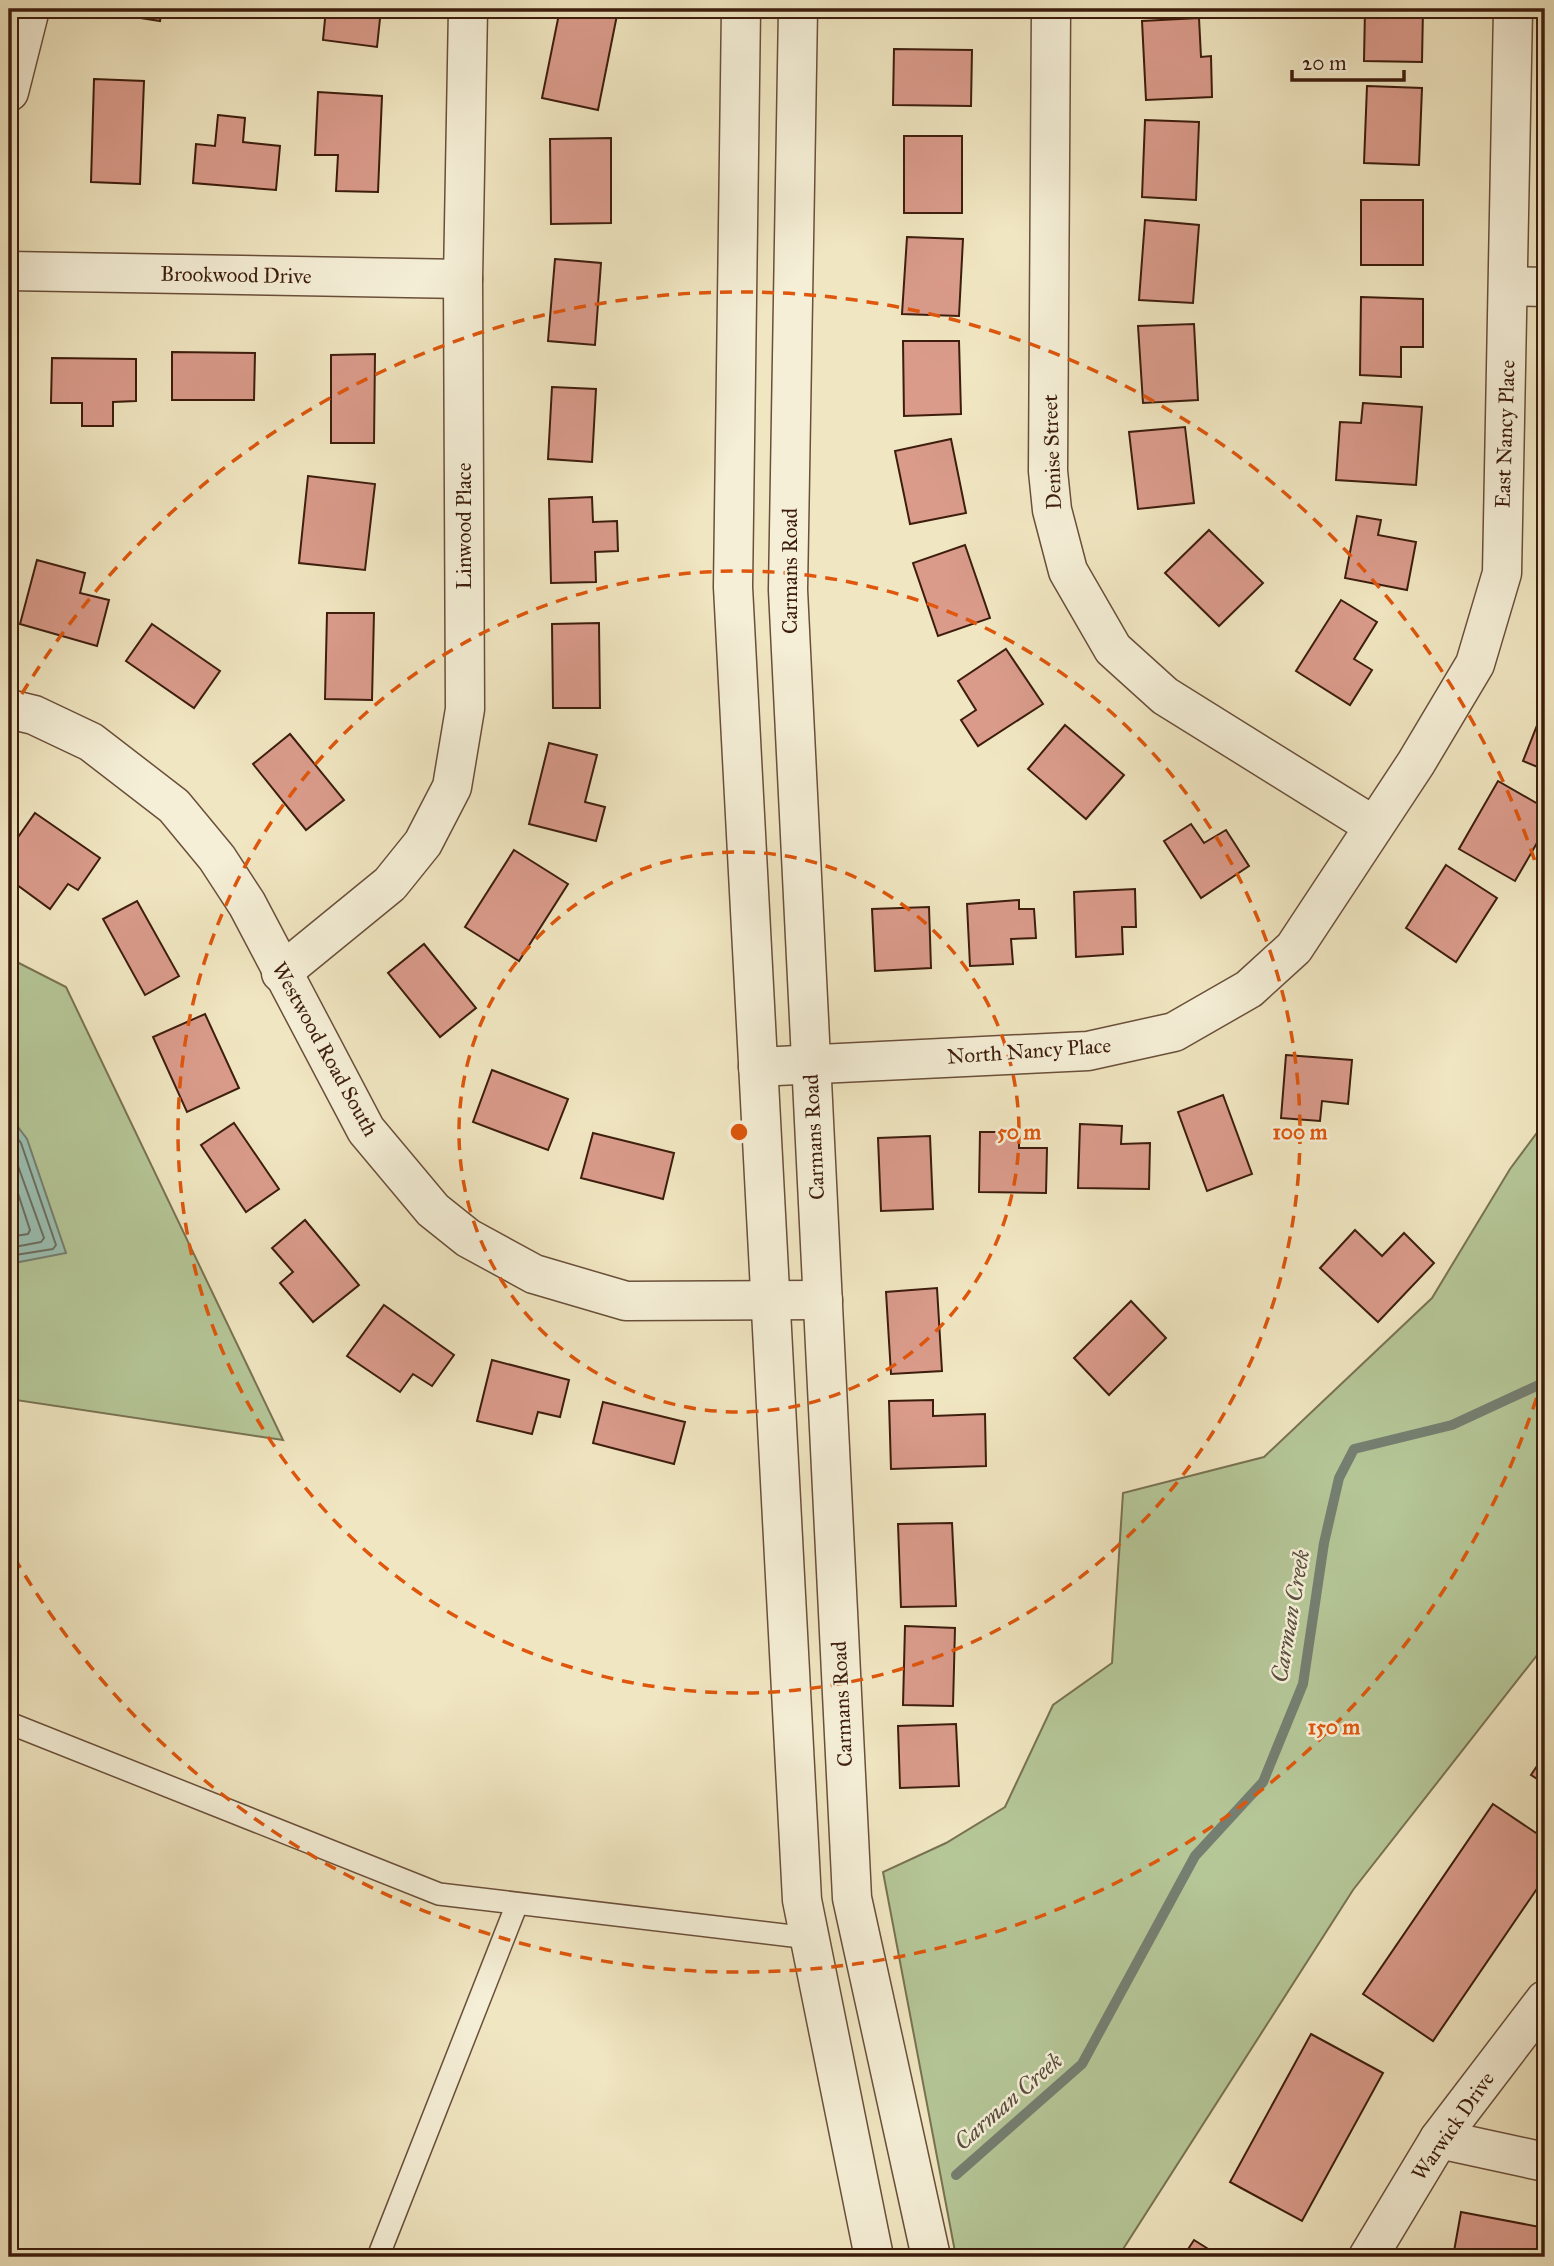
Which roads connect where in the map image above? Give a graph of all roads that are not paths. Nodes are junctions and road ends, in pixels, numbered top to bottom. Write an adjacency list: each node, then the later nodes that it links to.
1 (30, 9): 7 (street)
2 (468, 9): 9 (street, Linwood Place)
3 (741, 9): 15 (street)
4 (798, 9): 14 (street, Carmans Road)
5 (1051, 9): 12 (street, Denise Street)
6 (1513, 9): 10 (street, East Nancy Place)
7 (9, 92)
8 (9, 271): 9 (street, Brookwood Drive)
9 (463, 279): 13 (street, Linwood Place)
10 (1527, 286): 12 (street, East Nancy Place)
11 (9, 709): 13 (street, Westwood Road South)
12 (1374, 826): 14 (street, North Nancy Place)
13 (281, 973): 16 (street, Westwood Road South)
14 (811, 1064): 15 (street, North Nancy Place); 17 (street, Carmans Road)
15 (758, 1067): 16 (street)
16 (771, 1300): 17 (street, Westwood Road South); 20 (street)
17 (823, 1300): 26 (street, Carmans Road)
18 (9, 1723): 19 (lane)
19 (517, 1904): 20 (lane); 24 (lane)
20 (809, 1938): 25 (street)
21 (1545, 2000): 22 (street, Warwick Drive)
22 (1439, 2139): 23 (street); 27 (street, Warwick Drive)
23 (1545, 2162)
24 (378, 2257)
25 (874, 2257)
26 (931, 2257)
27 (1368, 2257)

